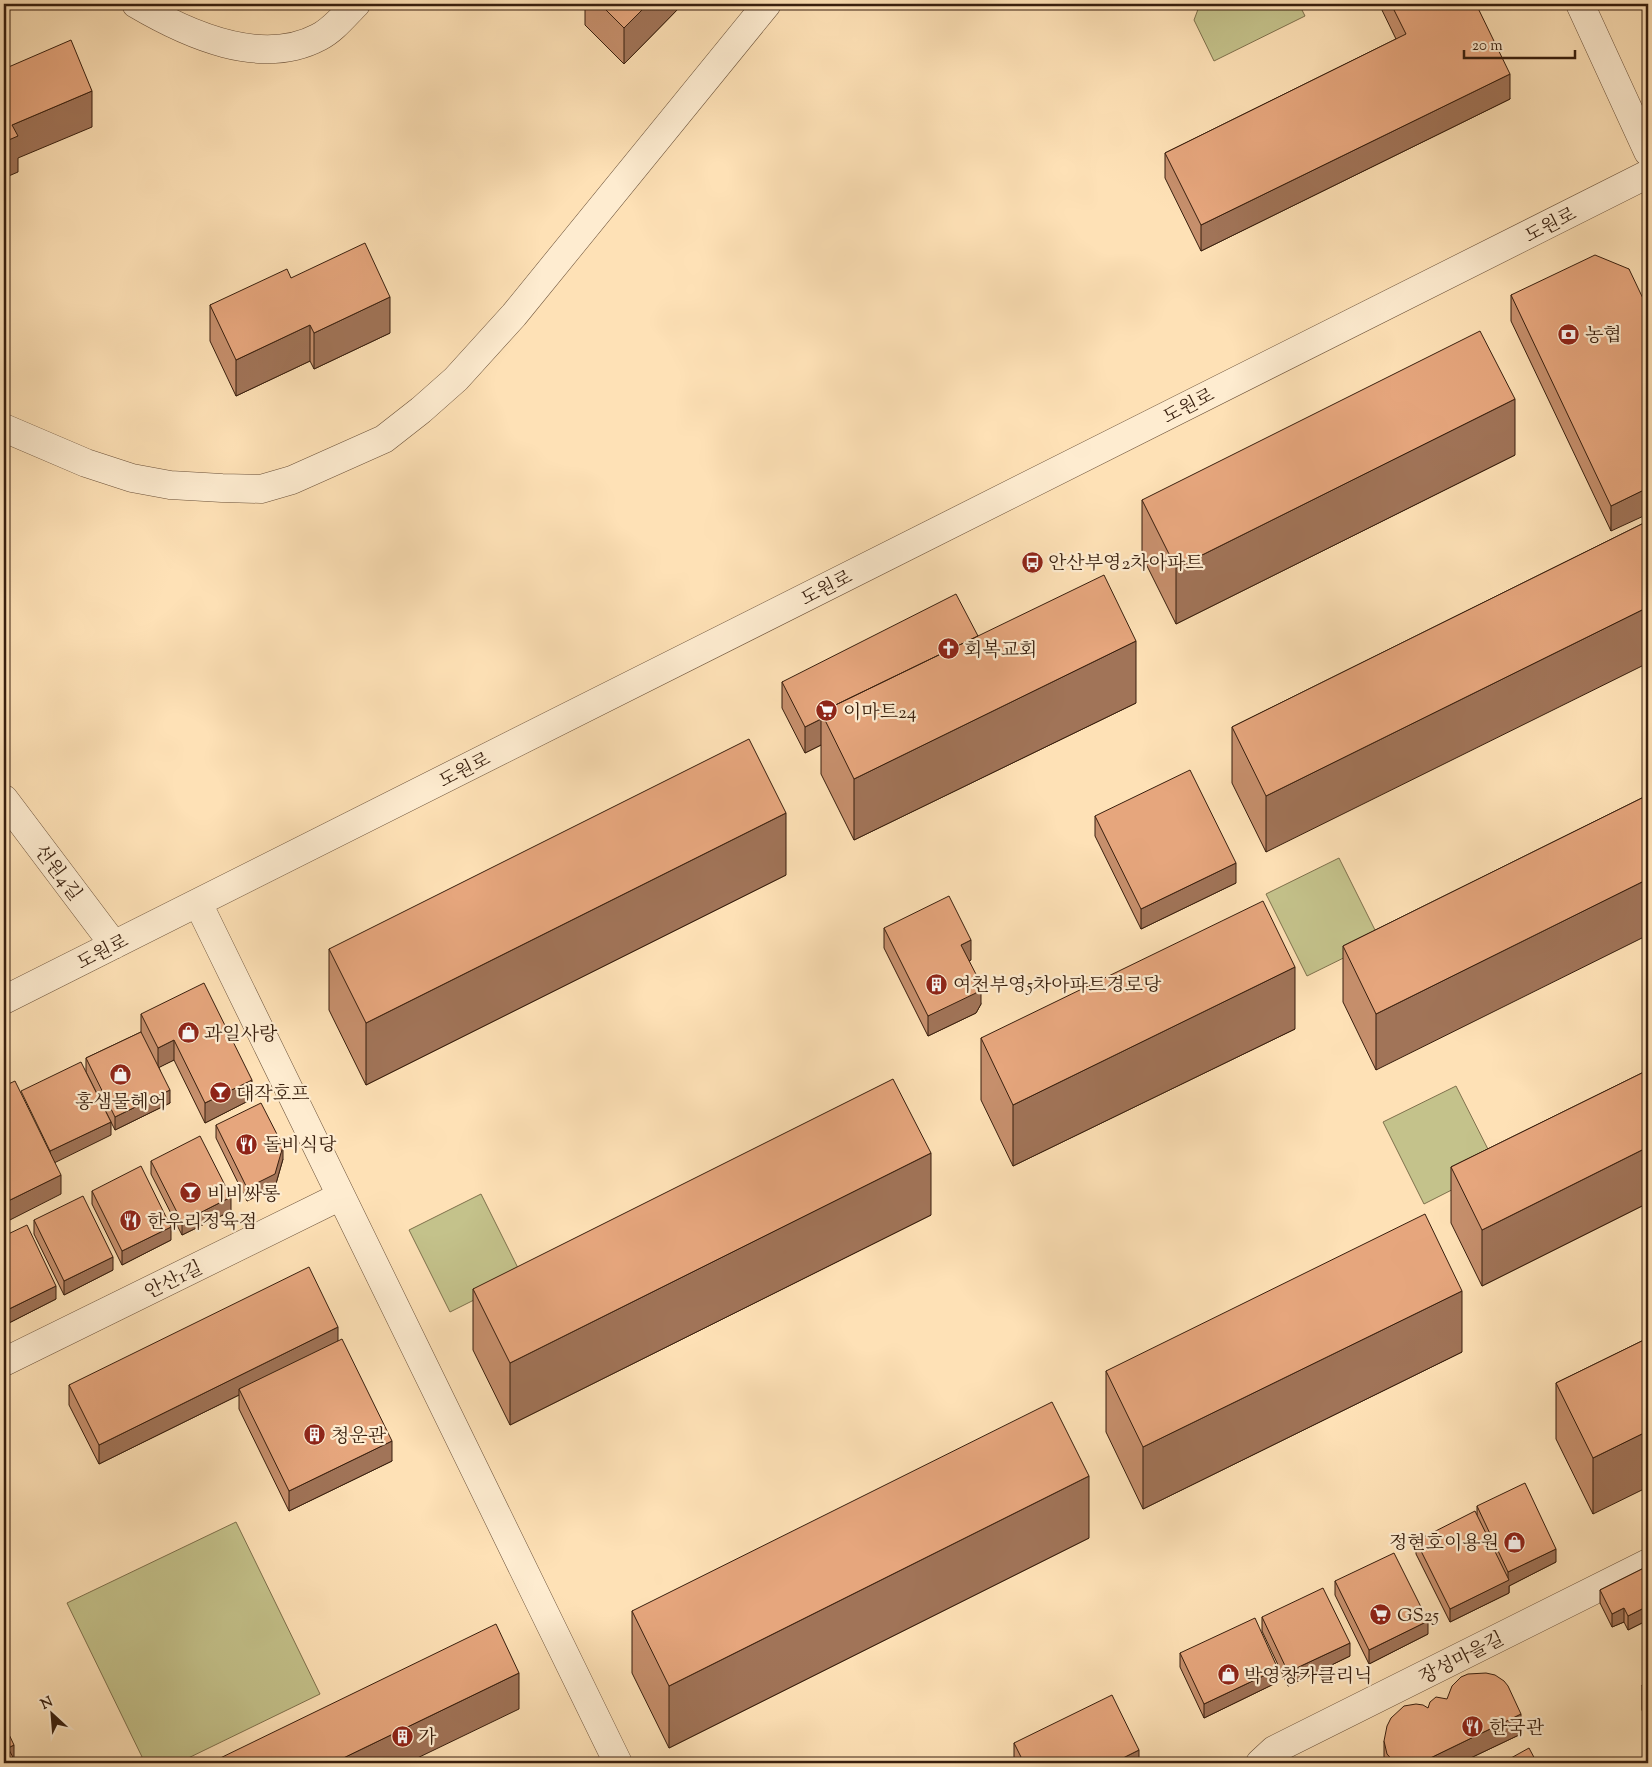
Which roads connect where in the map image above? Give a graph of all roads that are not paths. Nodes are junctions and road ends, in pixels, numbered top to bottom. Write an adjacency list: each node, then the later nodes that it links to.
1 (136, 4): 2 (street)
2 (356, 4)
3 (767, 4): 7 (street)
4 (1580, 4): 5 (street)
5 (1648, 152)
6 (1648, 174): 9 (street, 도원로)
7 (4, 428)
8 (4, 799): 10 (street, 선원4길)
9 (198, 902): 10 (street, 도원로); 12 (street)
10 (114, 945): 11 (street, 도원로)
11 (4, 1000)
12 (341, 1196): 13 (street, 안산1길); 16 (street)
13 (4, 1362)
14 (1648, 1563): 15 (street, 장성마을길)
15 (1267, 1757): 17 (street, 장성마을길)
16 (615, 1762)
17 (1248, 1763)

